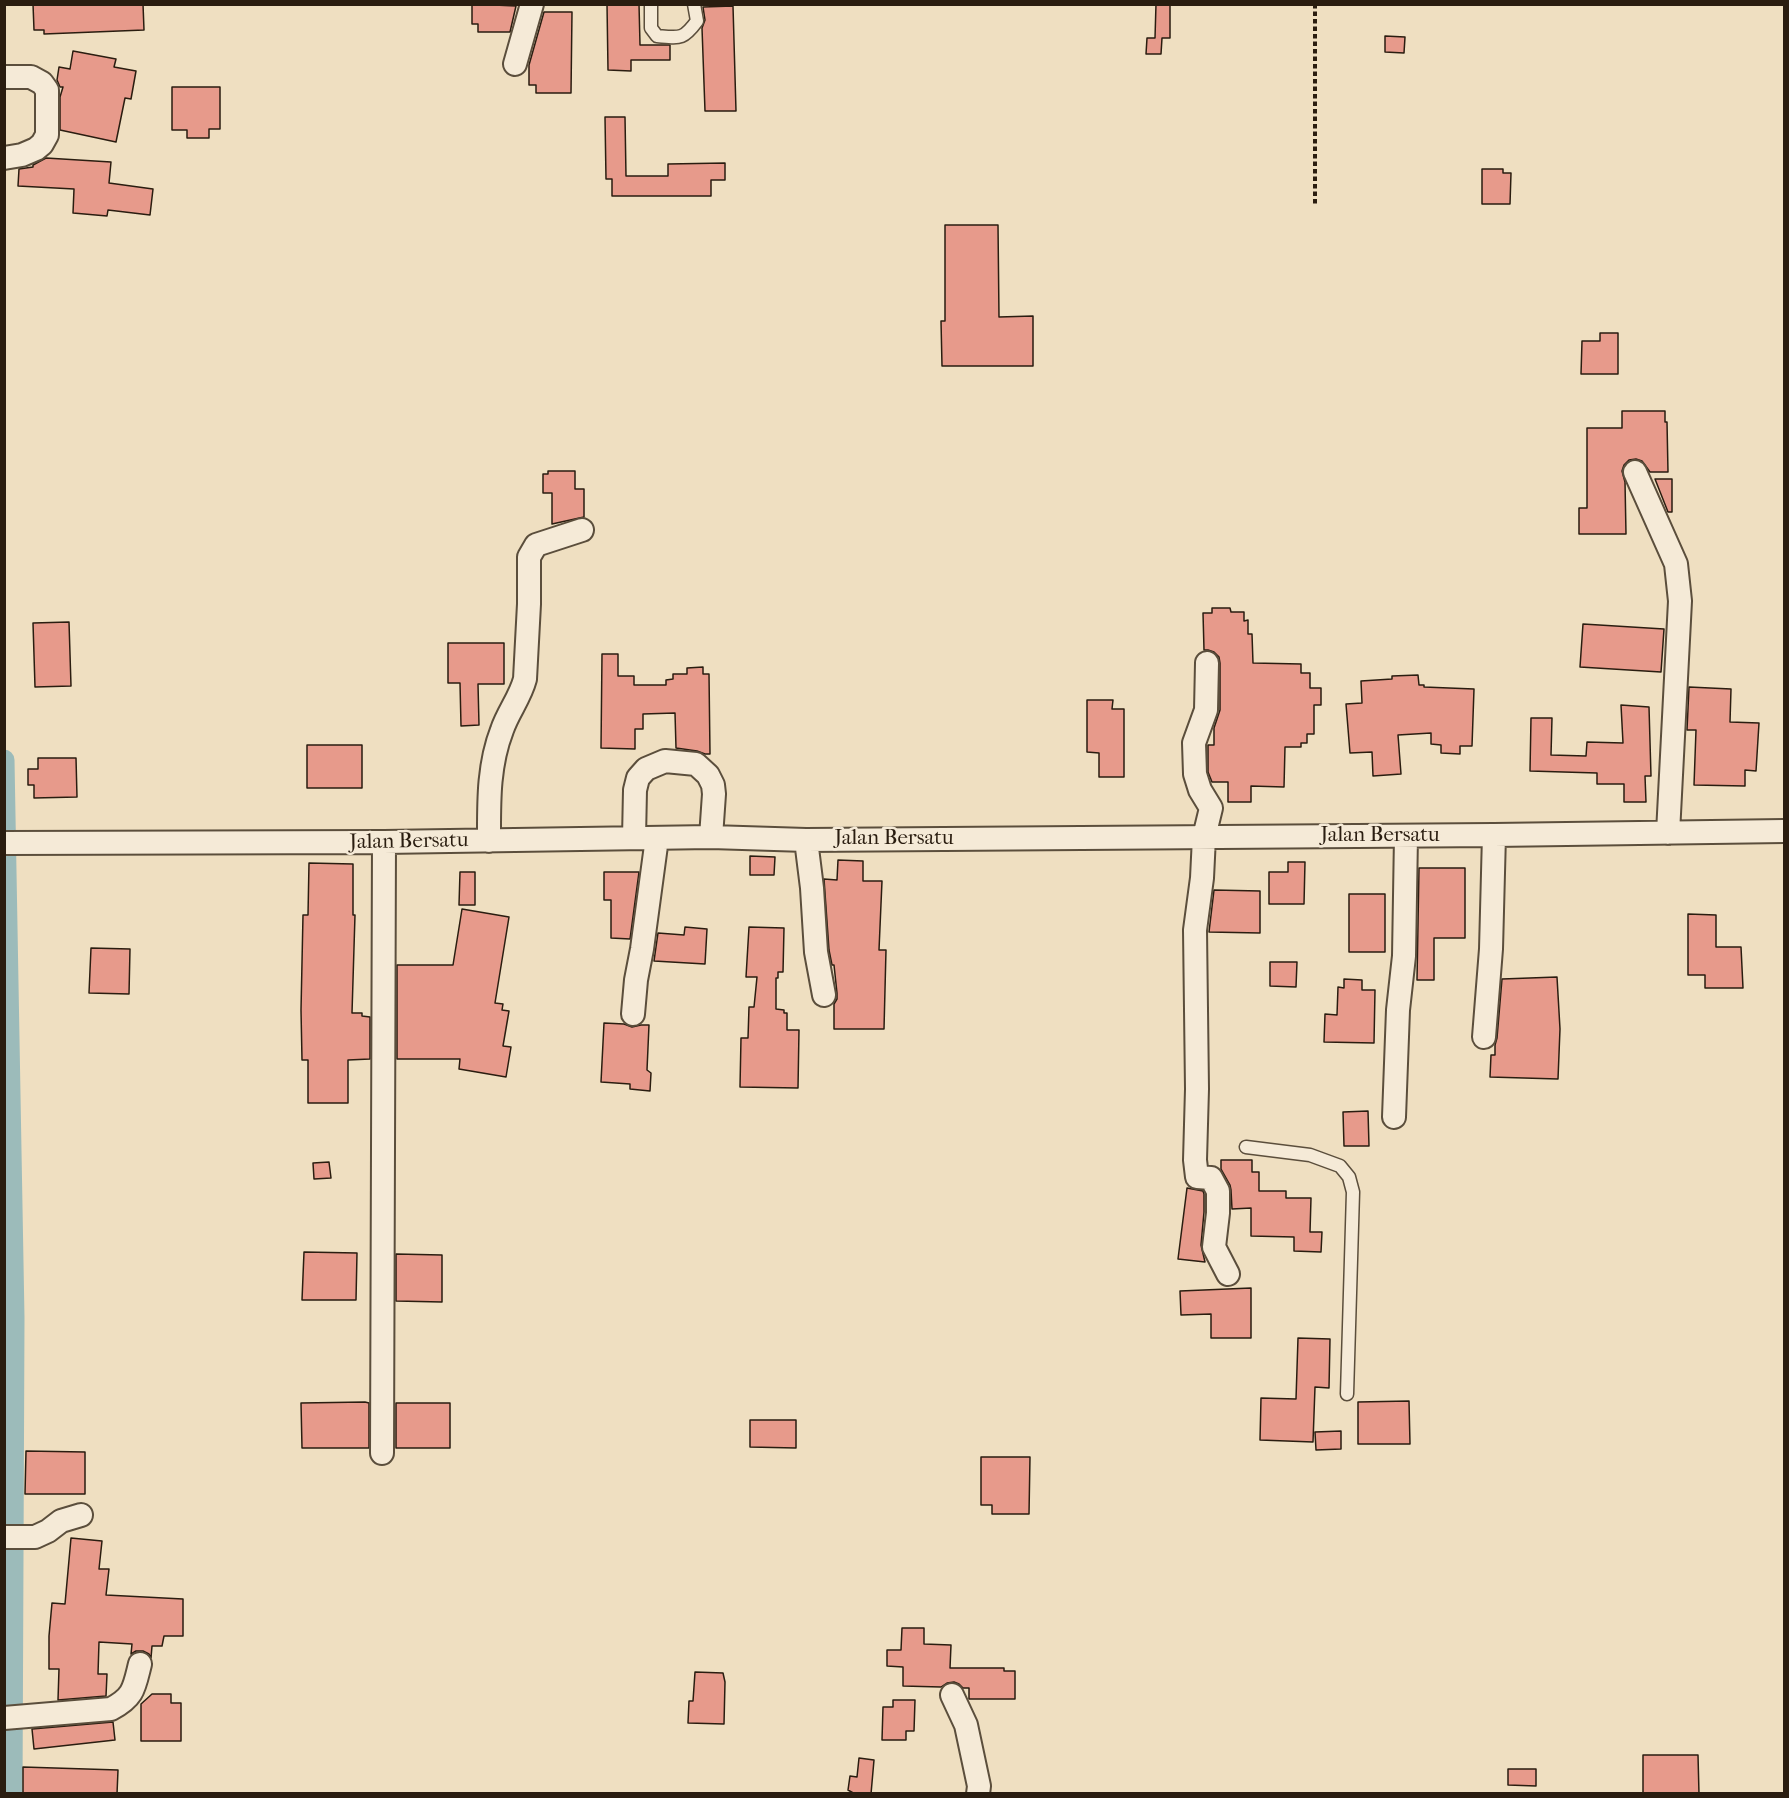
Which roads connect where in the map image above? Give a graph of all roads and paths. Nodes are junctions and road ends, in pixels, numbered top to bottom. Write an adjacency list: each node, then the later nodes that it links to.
1 (532, 4): 5 (street)
2 (651, 4): 3 (lane)
3 (694, 4)
4 (1315, 4): 8 (path)
5 (515, 64)
6 (12, 77): 7 (street)
7 (13, 157)
8 (1315, 205)
9 (1635, 472): 13 (street)
10 (582, 530): 20 (street)
11 (1207, 663): 17 (street)
12 (1785, 831): 13 (street, Jalan Bersatu)
13 (1668, 833): 14 (street, Jalan Bersatu)
14 (1494, 835): 15 (street, Jalan Bersatu); 25 (street)
15 (1406, 836): 17 (street, Jalan Bersatu); 26 (street)
16 (711, 837): 18 (street, Jalan Bersatu); 18 (street); 19 (street, Jalan Bersatu)
17 (1203, 837): 19 (street, Jalan Bersatu); 28 (street)
18 (645, 838): 20 (street, Jalan Bersatu); 24 (street)
19 (806, 840): 23 (street)
20 (489, 841): 21 (street, Jalan Bersatu)
21 (384, 842): 22 (street, Jalan Bersatu); 30 (street)
22 (12, 843)
23 (824, 995)
24 (633, 1014)
25 (1484, 1037)
26 (1394, 1117)
27 (1246, 1147): 29 (lane)
28 (1228, 1274)
29 (1347, 1394)
30 (382, 1453)
31 (81, 1515): 32 (street)
32 (4, 1537)
33 (140, 1664): 35 (street)
34 (952, 1695): 36 (street)
35 (5, 1718)
36 (978, 1794)

